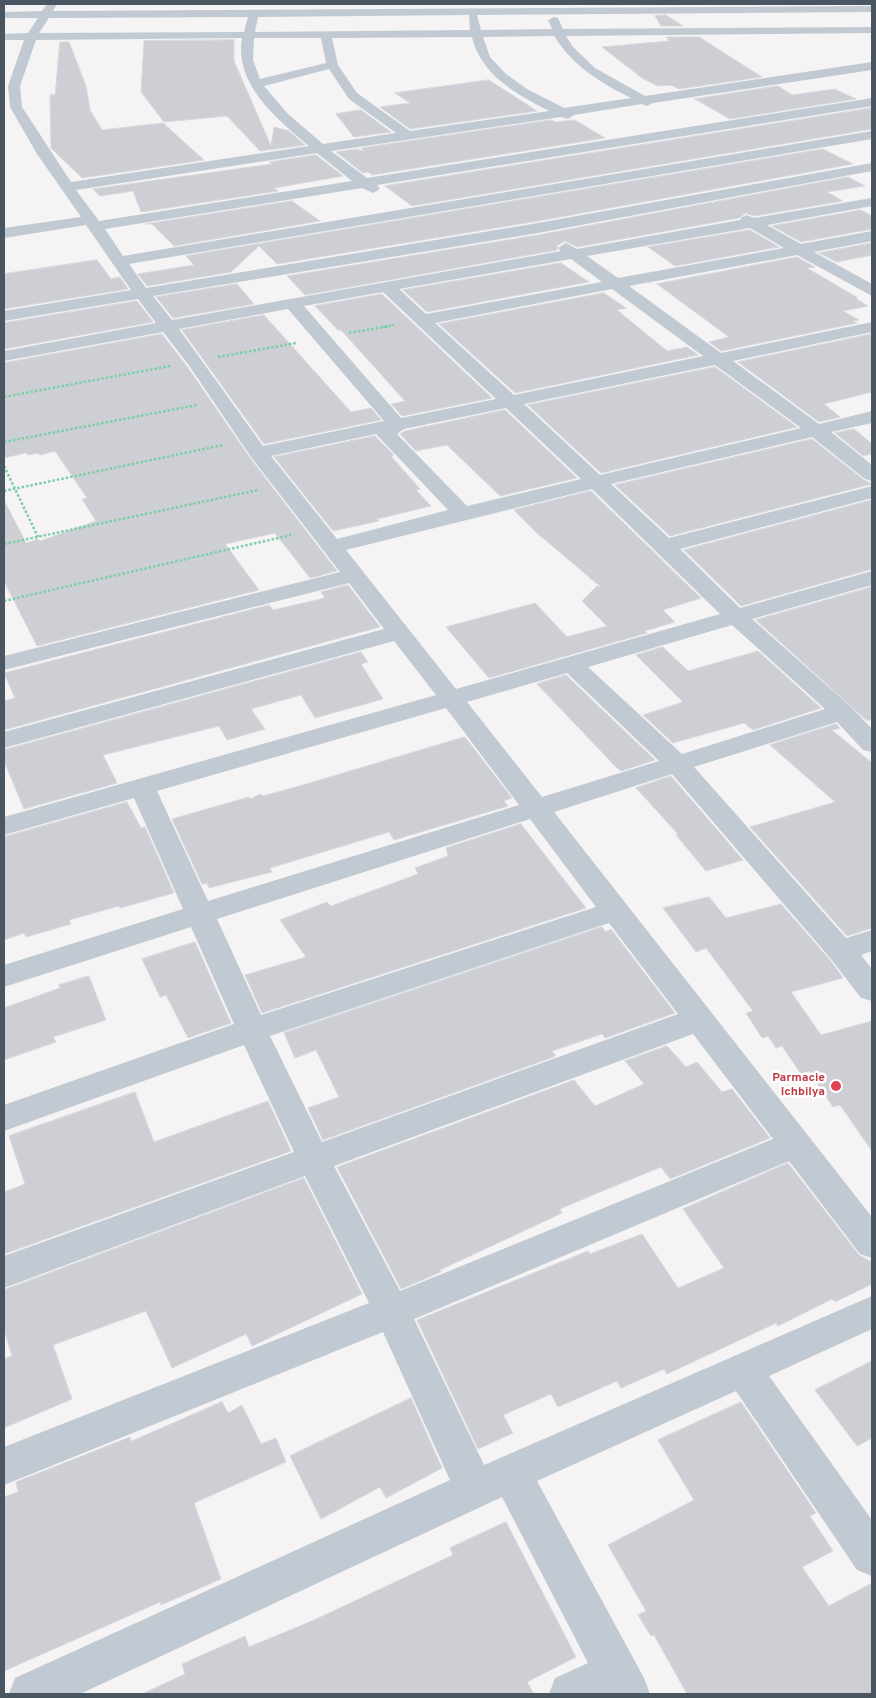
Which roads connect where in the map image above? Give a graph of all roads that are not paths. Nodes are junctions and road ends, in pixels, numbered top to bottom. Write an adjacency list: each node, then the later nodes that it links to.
1 (774, 6): 4 (street); 6 (street); 9 (street)
2 (256, 8): 3 (street); 5 (street); 13 (street)
3 (472, 8): 4 (street); 12 (street)
4 (550, 8): 10 (street)
5 (48, 9): 7 (street); 15 (street)
6 (872, 9)
7 (4, 15)
8 (872, 30): 9 (street)
9 (792, 31): 10 (street); 16 (street)
10 (557, 33): 12 (street); 23 (street)
11 (326, 34): 12 (street); 13 (street); 18 (street)
12 (476, 34): 27 (street)
13 (248, 35): 15 (street); 22 (street)
14 (4, 37): 15 (street)
15 (31, 37): 25 (street)
16 (808, 42)
17 (833, 58): 20 (street)
18 (332, 65): 22 (street); 33 (street)
19 (872, 66): 20 (street)
20 (849, 69): 21 (street); 23 (street)
21 (872, 80)
22 (256, 84): 36 (street)
23 (645, 100): 26 (street); 27 (street)
24 (872, 102): 30 (street)
25 (12, 107): 40 (street)
26 (661, 109)
27 (563, 113): 29 (street); 33 (street)
28 (684, 121): 30 (street)
29 (586, 125)
30 (699, 130): 34 (street)
31 (602, 134): 34 (street)
32 (872, 135): 35 (street)
33 (408, 136): 36 (street)
34 (617, 142): 38 (street); 39 (street)
35 (820, 144): 37 (street); 38 (street)
36 (321, 148): 39 (street); 40 (street)
37 (872, 168): 41 (street)
38 (665, 170): 41 (street); 42 (street)
39 (364, 182): 44 (street); 45 (street)
40 (66, 187): 45 (street)
41 (709, 196): 46 (street); 47 (street)
42 (497, 197): 44 (street); 47 (street)
43 (872, 202): 46 (street)
44 (406, 212): 52 (street)
45 (94, 223): 48 (street); 52 (street)
46 (753, 224): 50 (street); 51 (street)
47 (538, 228): 51 (street); 56 (street)
48 (4, 233)
49 (872, 236): 50 (street)
50 (798, 250): 53 (street); 55 (street)
51 (574, 254): 53 (street); 54 (street)
52 (120, 261): 56 (street)
53 (618, 284): 59 (street); 63 (street)
54 (387, 287): 57 (street); 59 (street)
55 (872, 291)
56 (141, 292): 58 (street); 60 (street)
57 (292, 303): 60 (street); 66 (street)
58 (4, 316)
59 (422, 320): 64 (street)
60 (167, 326): 62 (street); 68 (street)
61 (872, 327): 63 (street)
62 (4, 356)
63 (719, 360): 64 (street); 67 (street)
64 (510, 402): 66 (street); 70 (street)
65 (872, 417): 67 (street)
66 (397, 425): 68 (street); 72 (street)
67 (816, 430): 69 (street); 70 (street)
68 (254, 447): 74 (street)
69 (872, 475)
70 (596, 481): 72 (street); 73 (street)
71 (872, 492): 73 (street)
72 (462, 513): 74 (street)
73 (665, 546): 77 (street)
74 (332, 547): 75 (street)
75 (355, 575): 78 (street); 79 (street)
76 (872, 578): 77 (street)
77 (736, 617): 80 (street); 82 (street)
78 (399, 632): 81 (street); 84 (street)
79 (4, 663)
80 (571, 664): 81 (street); 85 (street)
81 (451, 698): 86 (street); 87 (street)
82 (842, 712): 83 (street); 85 (street)
83 (869, 736)
84 (4, 740)
85 (677, 764): 87 (street); 92 (street)
86 (142, 786): 88 (street); 90 (street)
87 (535, 808): 89 (street); 90 (street)
88 (4, 826)
89 (615, 911): 95 (street); 96 (street)
90 (199, 915): 93 (street); 96 (street)
91 (872, 940): 92 (street)
92 (841, 951): 94 (street)
93 (4, 976)
94 (872, 990)
95 (699, 1019): 98 (street); 99 (street)
96 (252, 1030): 97 (street); 99 (street)
97 (4, 1118)
98 (796, 1144): 100 (street); 102 (street)
99 (313, 1158): 101 (street); 102 (street)
100 (872, 1243)
101 (4, 1272)
102 (392, 1311): 105 (street); 106 (street)
103 (872, 1312): 104 (street)
104 (743, 1370): 106 (street); 107 (street)
105 (4, 1466)
106 (493, 1481): 108 (street); 109 (street)
107 (872, 1556)
108 (621, 1683): 110 (street)
109 (31, 1694)
110 (570, 1694)

